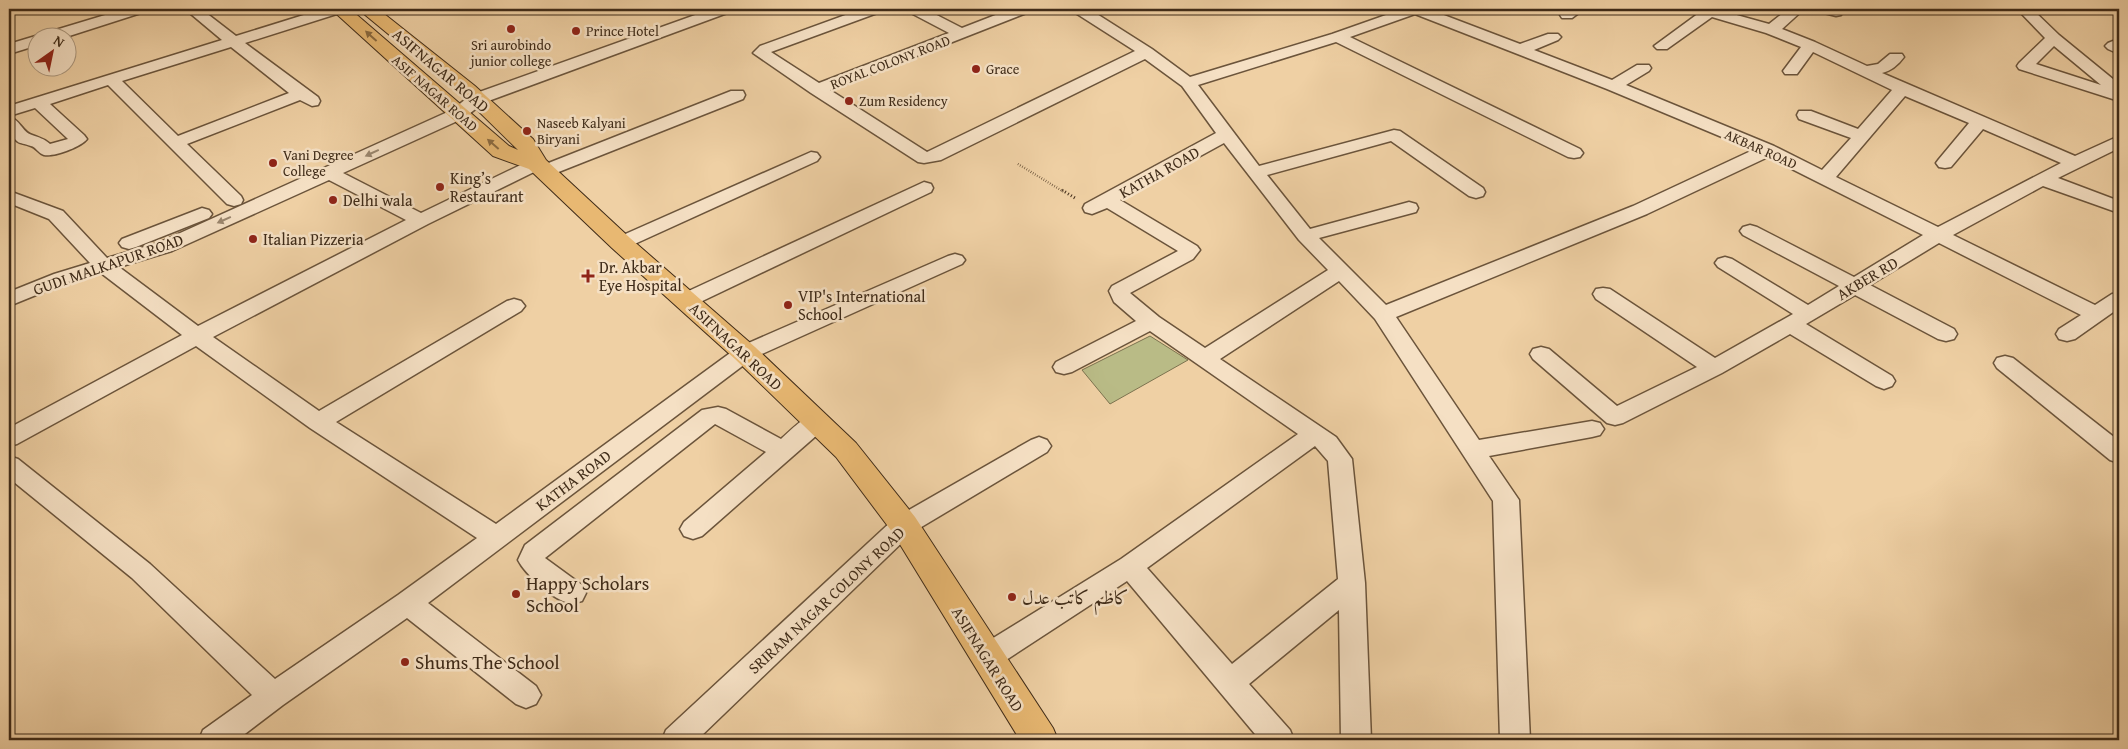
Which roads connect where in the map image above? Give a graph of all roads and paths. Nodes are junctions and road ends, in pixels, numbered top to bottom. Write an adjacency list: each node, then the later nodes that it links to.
1 (139, 9): 16 (street)
2 (192, 9): 22 (street)
3 (339, 9): 22 (street); 42 (main road, ASIF NAGAR ROAD, one-way to 3)
4 (366, 9): 39 (main road, ASIFNAGAR ROAD)
5 (698, 9): 39 (street)
6 (724, 9): 39 (street)
7 (875, 9): 37 (street)
8 (914, 9): 18 (street)
9 (1024, 9): 18 (street, ROYAL COLONY ROAD)
10 (1079, 9): 28 (street)
11 (1415, 9): 15 (street, AKBAR ROAD); 19 (street)
12 (1797, 9): 17 (street)
13 (2024, 9): 21 (street)
14 (1705, 10): 17 (street); 25 (street)
15 (1446, 13): 27 (street, AKBAR ROAD)
16 (78, 28)
17 (1772, 30): 24 (street)
18 (962, 34): 37 (street, ROYAL COLONY ROAD)
19 (1337, 37): 34 (street); 52 (street)
20 (1553, 37): 27 (street)
21 (2054, 38): 38 (street); 38 (street)
22 (231, 40): 33 (street); 50 (street)
23 (28, 43): 26 (street)
24 (1810, 45): 31 (street); 32 (street)
25 (1662, 46)
26 (9, 49)
27 (1519, 50): 35 (street, AKBAR ROAD)
28 (1146, 52): 34 (street); 37 (street)
29 (1896, 57): 32 (street)
30 (1642, 68): 35 (street)
31 (1790, 71)
32 (1866, 71): 36 (street)
33 (111, 79): 41 (street); 50 (street)
34 (1188, 83): 47 (street)
35 (1613, 86): 51 (street, AKBAR ROAD)
36 (1901, 88): 45 (street); 48 (street)
37 (817, 90)
38 (2119, 94)
39 (473, 95): 42 (street, GUDI MALKAPUR ROAD); 57 (main road, ASIFNAGAR ROAD)
40 (737, 95): 57 (street)
41 (38, 102): 43 (street); 46 (street)
42 (453, 110): 57 (main road, ASIF NAGAR ROAD, one-way to 42); 58 (street, GUDI MALKAPUR ROAD, one-way to 58); 65 (street, GUDI MALKAPUR ROAD)
43 (9, 111)
44 (1805, 116): 48 (street)
45 (1980, 121): 54 (street); 55 (street)
46 (9, 122)
47 (1226, 136): 59 (street); 66 (street, KATHA ROAD)
48 (1862, 136): 60 (street)
49 (2119, 141): 54 (street, AKBER RD)
50 (174, 142): 65 (street)
51 (1768, 150): 60 (street, AKBAR ROAD); 84 (street)
52 (1574, 153)
53 (811, 157): 73 (street)
54 (2075, 162): 61 (street, AKBER RD)
55 (1945, 163)
56 (1018, 164): 66 (path)
57 (540, 168): 69 (street); 73 (main road, ASIFNAGAR ROAD)
58 (330, 173): 69 (street); 74 (street, GUDI MALKAPUR ROAD, one-way to 74)
59 (1255, 174): 63 (street); 72 (street)
60 (1824, 179): 71 (street, AKBAR ROAD)
61 (2042, 179): 67 (street); 71 (street, AKBER RD)
62 (924, 188): 82 (street)
63 (1476, 192)
64 (9, 197): 74 (street)
65 (234, 200): 74 (street, GUDI MALKAPUR ROAD)
66 (1100, 204): 87 (street)
67 (2119, 207)
68 (1409, 208): 72 (street)
69 (421, 220): 90 (street)
70 (1750, 231): 78 (street)
71 (1938, 235): 78 (street, AKBER RD); 85 (street, AKBAR ROAD)
72 (1306, 236): 77 (street)
73 (621, 243): 82 (main road, ASIFNAGAR ROAD)
74 (99, 259): 81 (street, GUDI MALKAPUR ROAD); 90 (street)
75 (955, 260): 91 (street, KATHA ROAD)
76 (1725, 263): 86 (street)
77 (1340, 271): 84 (street); 93 (street)
78 (1853, 286): 86 (street, AKBER RD); 88 (street)
79 (1603, 294): 96 (street)
80 (2119, 299): 85 (street)
81 (9, 300)
82 (687, 300): 91 (main road, ASIFNAGAR ROAD)
83 (514, 306): 98 (street)
84 (1383, 314): 104 (street)
85 (2096, 314): 89 (street)
86 (1799, 319): 96 (street, AKBER RD); 97 (street)
87 (1151, 322): 93 (street); 95 (street)
88 (1946, 334)
89 (2067, 334)
90 (196, 336): 98 (street); 102 (street)
91 (745, 353): 99 (main road, ASIFNAGAR ROAD); 108 (street, KATHA ROAD)
92 (1541, 354): 96 (street, AKBER RD)
93 (1205, 358): 101 (street)
94 (2005, 363): 106 (street)
95 (1064, 367)
96 (1714, 368)
97 (1884, 381)
98 (318, 422): 112 (street)
99 (817, 422): 105 (street); 110 (main road, ASIFNAGAR ROAD)
100 (1592, 429): 104 (street)
101 (1315, 434): 113 (street); 114 (street)
102 (9, 438)
103 (1040, 446): 110 (street, SRIRAM NAGAR COLONY ROAD)
104 (1472, 450): 126 (street)
105 (783, 451): 109 (street); 111 (street)
106 (2119, 454)
107 (9, 465): 120 (street)
108 (568, 484): 109 (street); 112 (street, KATHA ROAD)
109 (598, 502): 115 (street)
110 (904, 525): 117 (main road, ASIFNAGAR ROAD); 122 (street, SRIRAM NAGAR COLONY ROAD)
111 (693, 529)
112 (496, 537): 116 (street, KATHA ROAD)
113 (1130, 566): 117 (street); 118 (street)
114 (1352, 583): 118 (street); 125 (street)
115 (572, 593)
116 (408, 603): 119 (street); 120 (street, KATHA ROAD)
117 (988, 657): 123 (main road, ASIFNAGAR ROAD)
118 (1230, 682): 124 (street)
119 (526, 695)
120 (273, 696): 121 (street, KATHA ROAD)
121 (214, 740)
122 (677, 740)
123 (1040, 740)
124 (1279, 740)
125 (1356, 740)
126 (1515, 740)

